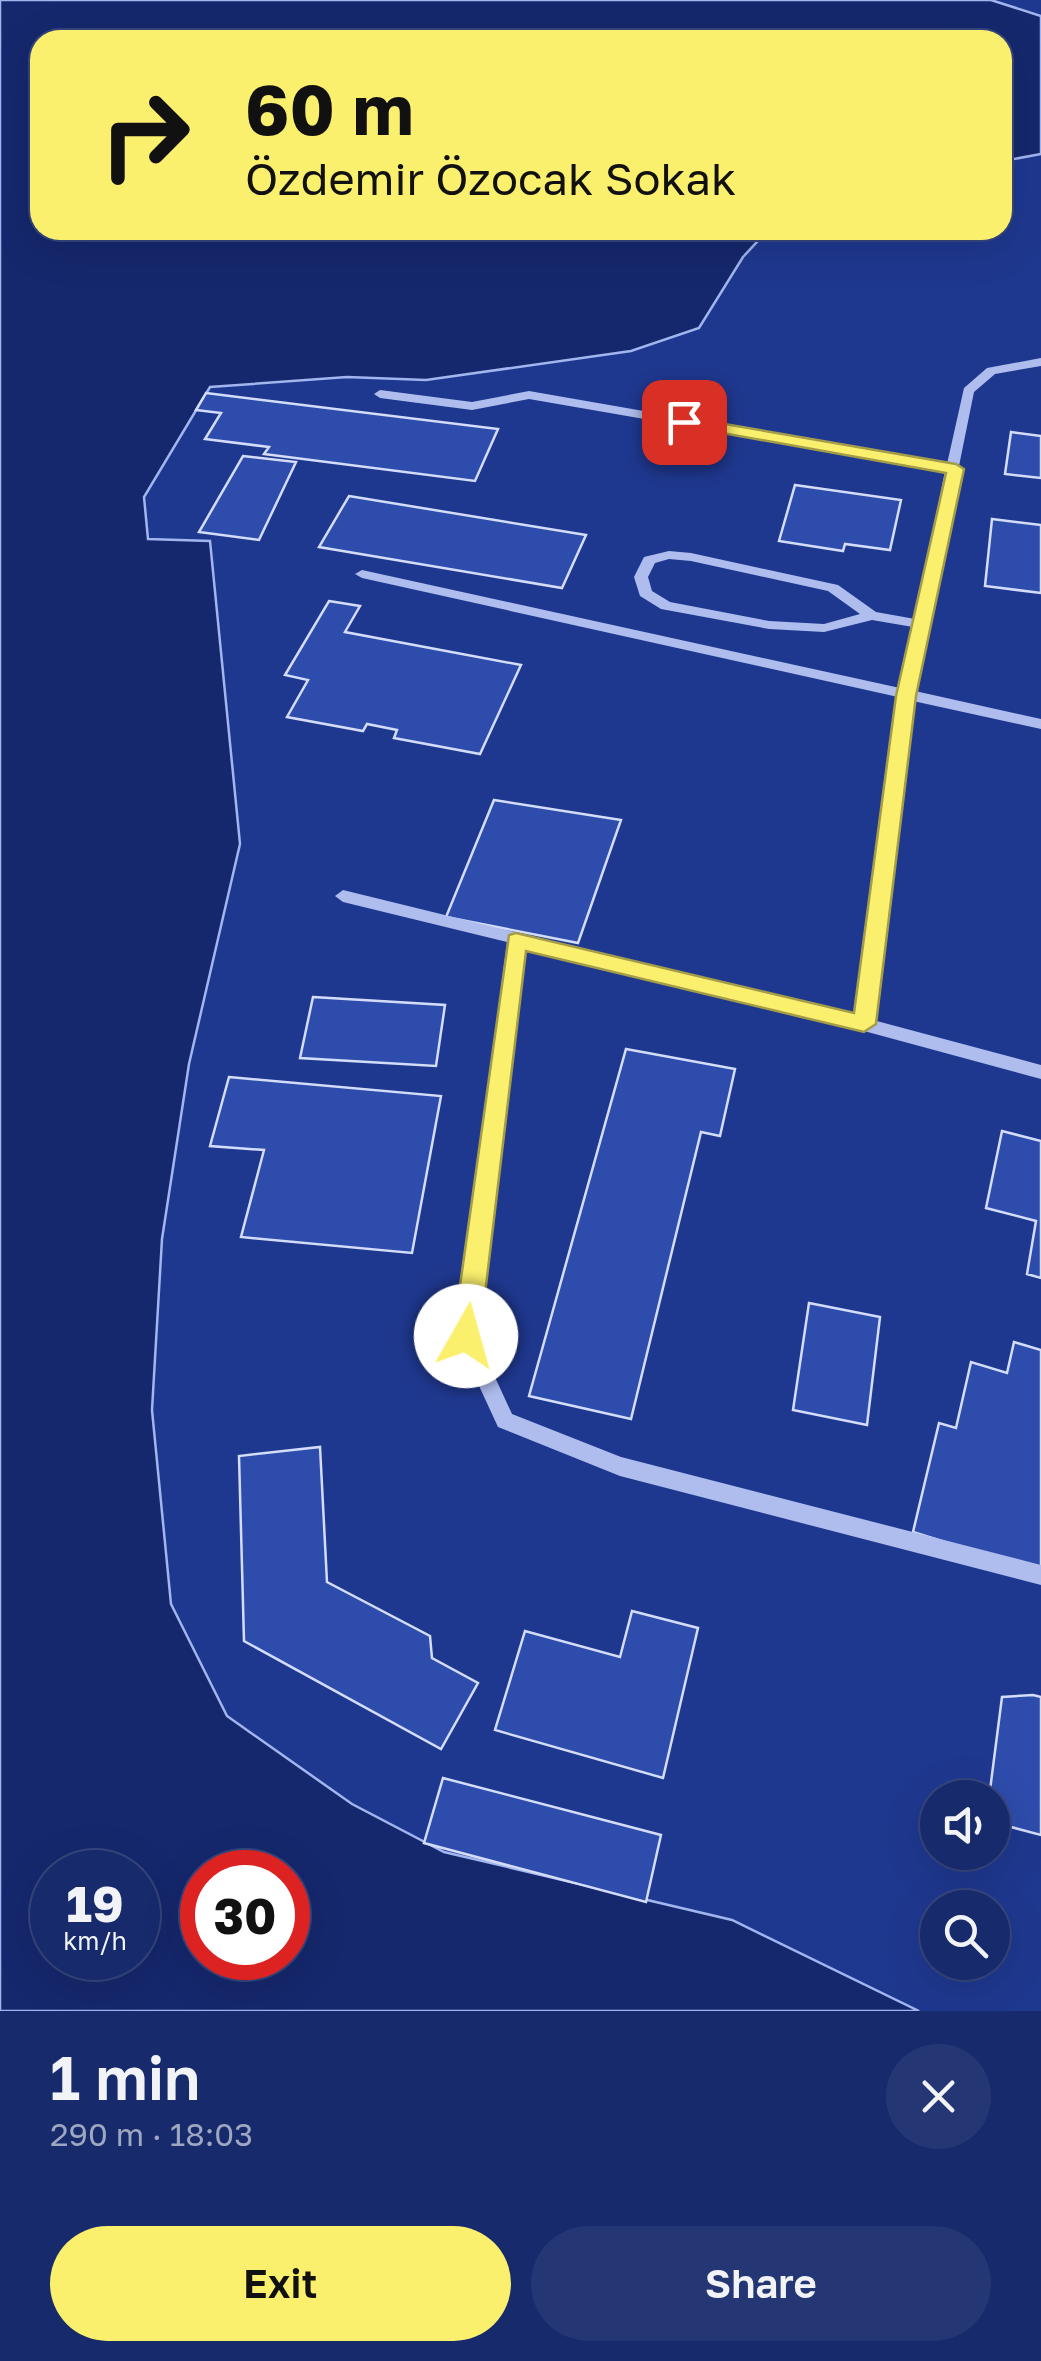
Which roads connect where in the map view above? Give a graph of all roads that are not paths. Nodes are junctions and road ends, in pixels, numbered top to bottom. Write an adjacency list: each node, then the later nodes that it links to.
1 (1041, 362): 3 (street)
2 (380, 394): 3 (street)
3 (956, 469): 6 (street)
4 (362, 574): 7 (street)
5 (872, 616): 5 (street); 6 (street)
6 (919, 624): 7 (street)
7 (906, 696): 8 (street); 11 (street)
8 (1041, 724)
9 (343, 896): 10 (street)
10 (516, 941): 11 (street); 13 (street)
11 (864, 1024): 12 (street)
12 (1041, 1072)
13 (1041, 1576)

